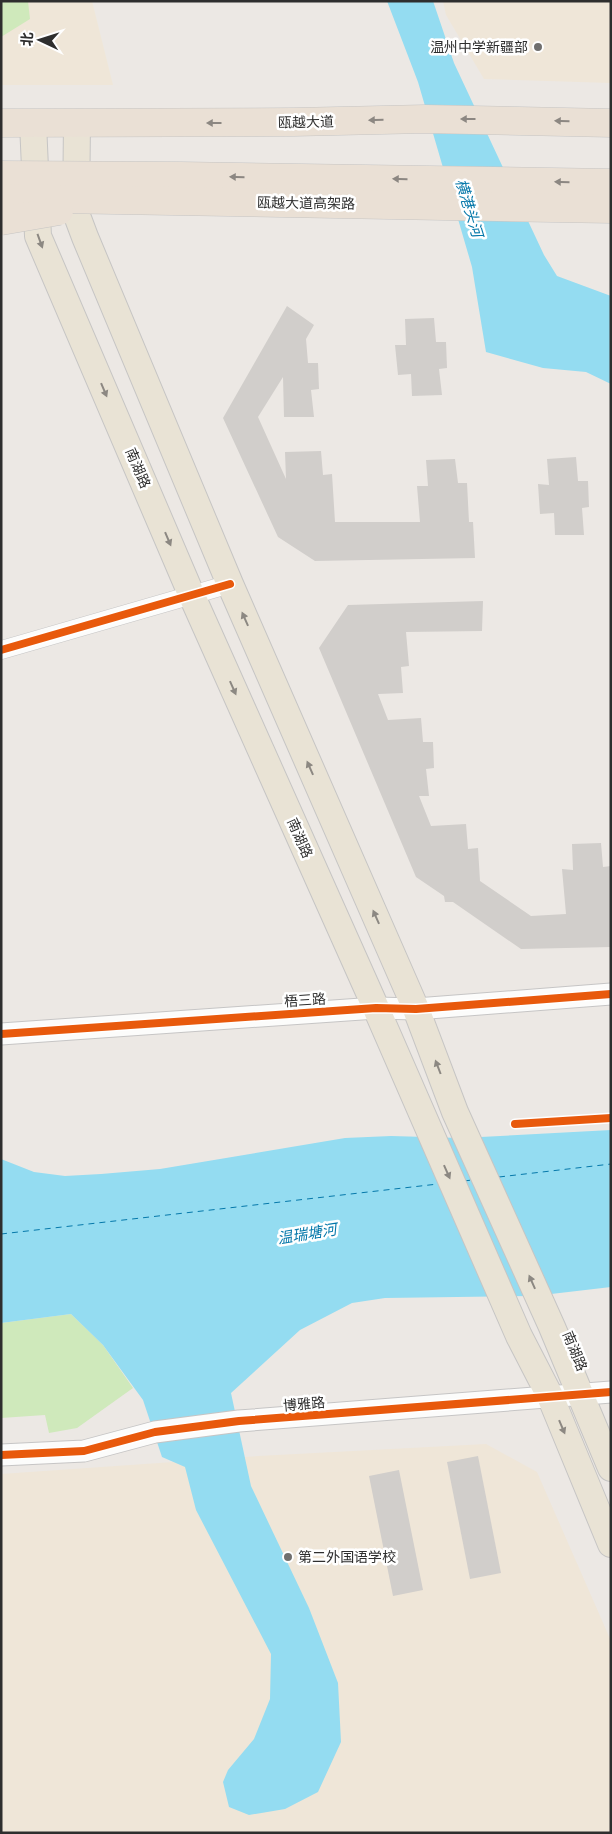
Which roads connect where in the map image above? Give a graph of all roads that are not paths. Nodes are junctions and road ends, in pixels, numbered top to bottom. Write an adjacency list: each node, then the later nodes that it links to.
1 (1, 123): 2 (highway, 瓯越大道)
2 (33, 123): 4 (highway, 瓯越大道); 10 (main road, 南湖路)
3 (611, 123): 4 (highway, 瓯越大道, one-way to 4)
4 (77, 124): 12 (main road, 南湖路)
5 (1, 175): 6 (highway, 瓯越大道高架路, one-way to 5, bridge)
6 (611, 183)
7 (1, 198): 8 (highway, 瓯越大道高架路, bridge)
8 (118, 200): 9 (highway, 瓯越大道高架路, bridge); 14 (highway, bridge)
9 (611, 209)
10 (37, 211): 11 (highway); 12 (highway); 16 (main road, 南湖路, one-way to 16)
11 (1, 213)
12 (76, 213): 13 (highway); 15 (main road, 南湖路)
13 (611, 214)
14 (1, 221)
15 (230, 584): 16 (street); 20 (main road, 南湖路, one-way to 15)
16 (192, 596): 17 (street); 19 (main road, 南湖路, one-way to 19)
17 (1, 650)
18 (611, 994): 20 (street, 梧三路)
19 (376, 1008): 20 (street, 梧三路); 21 (street, 梧三路); 24 (main road, 南湖路, one-way to 24)
20 (416, 1009): 23 (main road, 南湖路, one-way to 20)
21 (1, 1034)
22 (611, 1392): 23 (street, 博雅路)
23 (580, 1395): 24 (street, 博雅路); 26 (main road, 南湖路)
24 (550, 1396): 25 (street, 博雅路); 27 (main road, 南湖路, one-way to 27)
25 (1, 1455)
26 (611, 1468)
27 (611, 1544)

